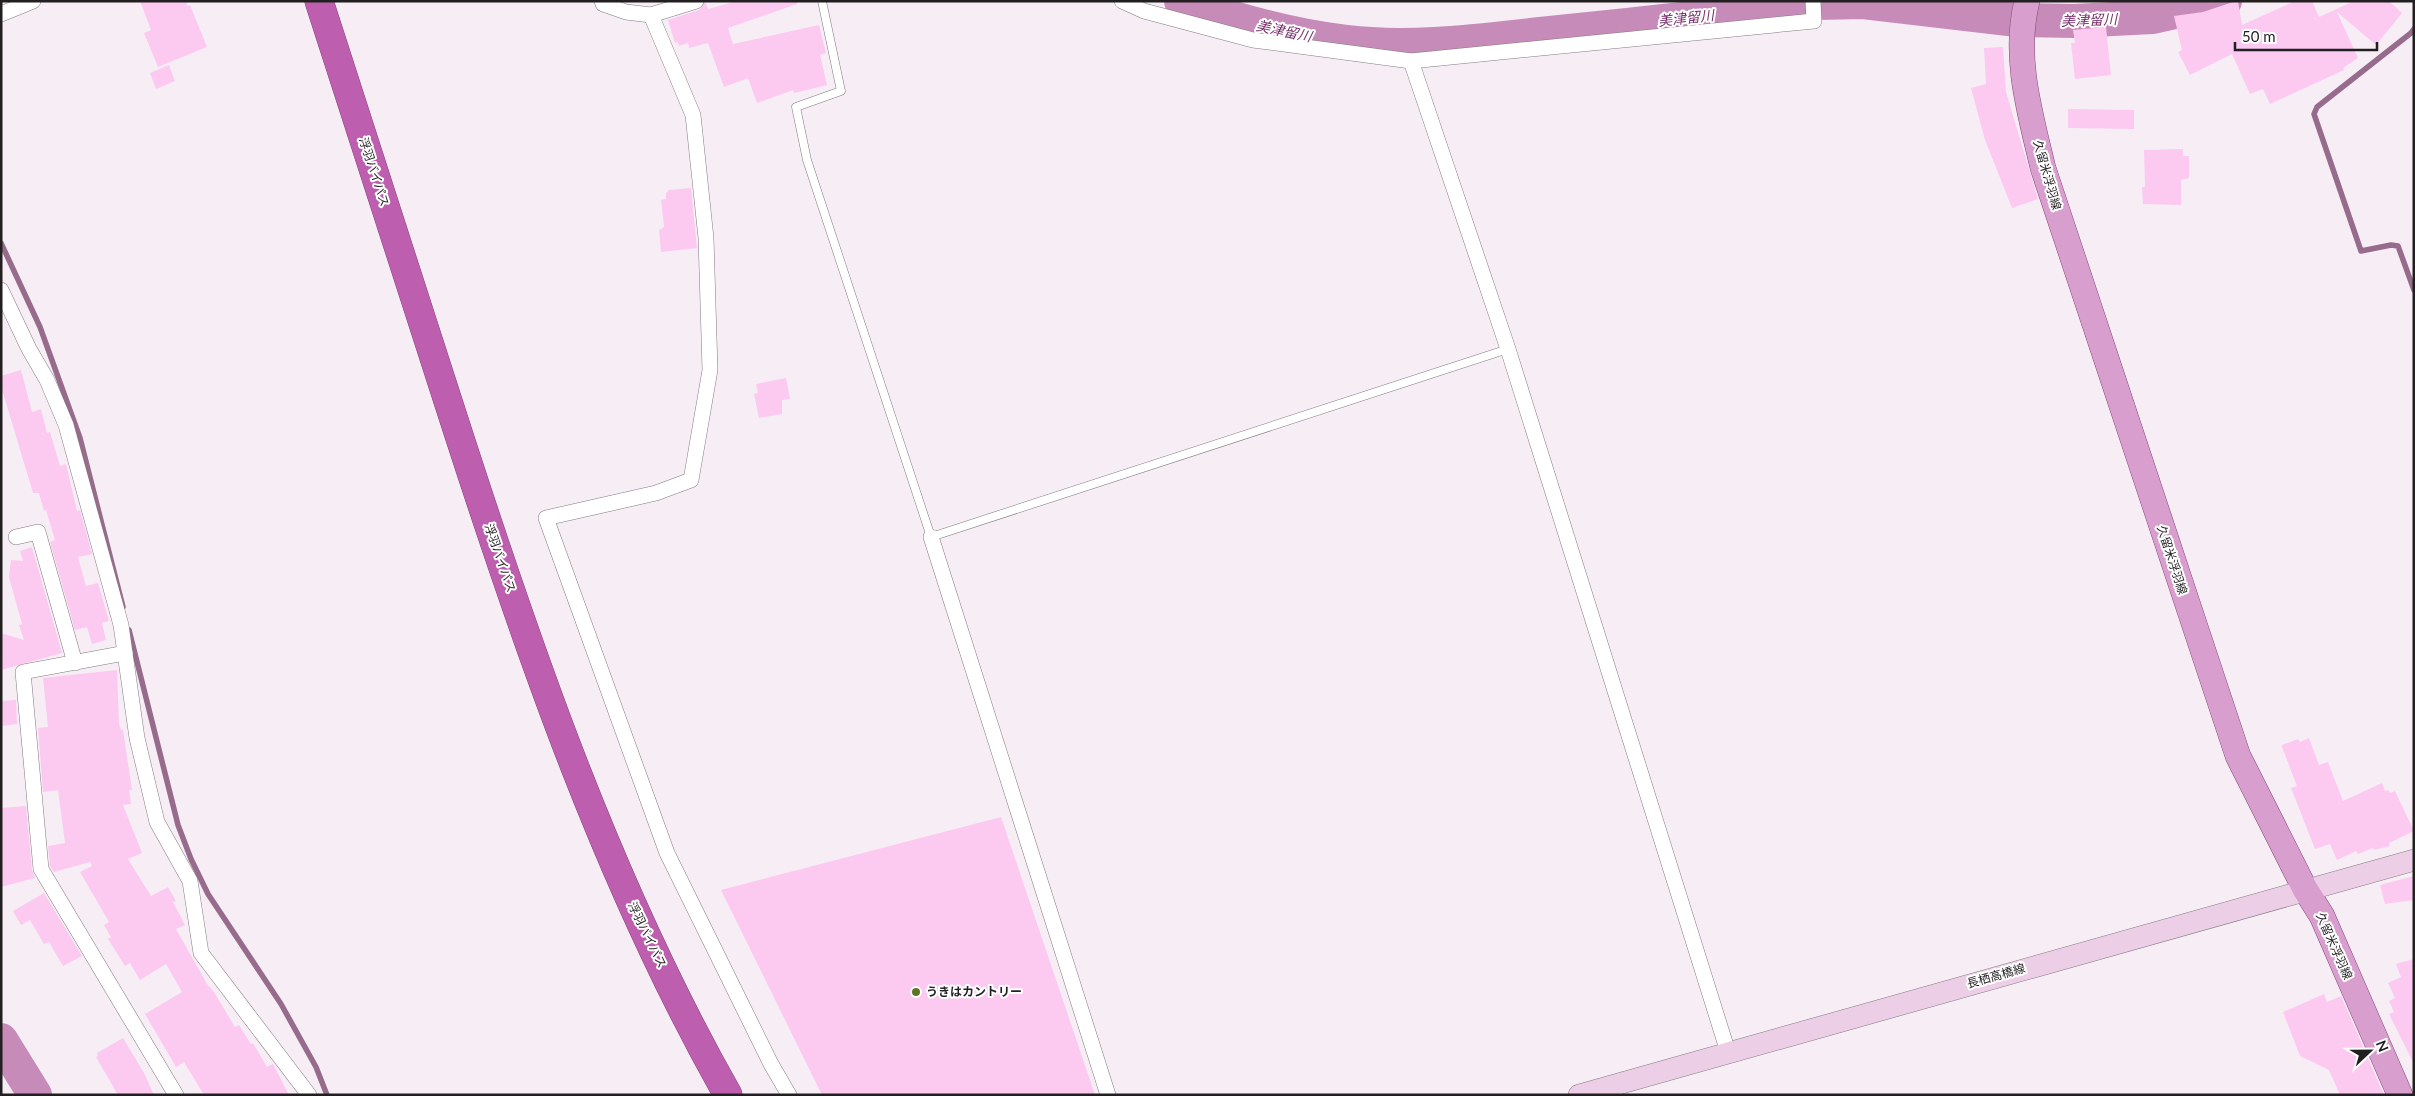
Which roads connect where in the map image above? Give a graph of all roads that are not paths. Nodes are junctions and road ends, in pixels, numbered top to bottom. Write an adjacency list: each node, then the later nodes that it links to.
1 (33, 1): 9 (street)
2 (319, 1): 23 (highway, 浮羽バイパス)
3 (602, 1): 10 (street)
4 (696, 1): 10 (street)
5 (822, 1): 14 (lane)
6 (1122, 1): 11 (street)
7 (1813, 1): 11 (street)
8 (2027, 1): 19 (main road, 久留米浮羽線)
9 (1, 14)
10 (651, 15): 24 (street)
11 (1411, 61): 13 (street)
12 (1, 290): 16 (street)
13 (1508, 349): 14 (lane); 20 (street)
14 (931, 537): 25 (street)
15 (16, 538): 17 (street)
16 (125, 653): 17 (street); 22 (street)
17 (75, 663): 21 (street)
18 (2414, 860): 19 (main road, 長栖高橋線)
19 (2305, 890): 20 (main road, 長栖高橋線); 27 (main road, 久留米浮羽線)
20 (1728, 1052): 26 (main road, 長栖高橋線)
21 (176, 1095)
22 (309, 1095)
23 (728, 1095)
24 (788, 1095)
25 (1108, 1095)
26 (1579, 1095)
27 (2400, 1095)

